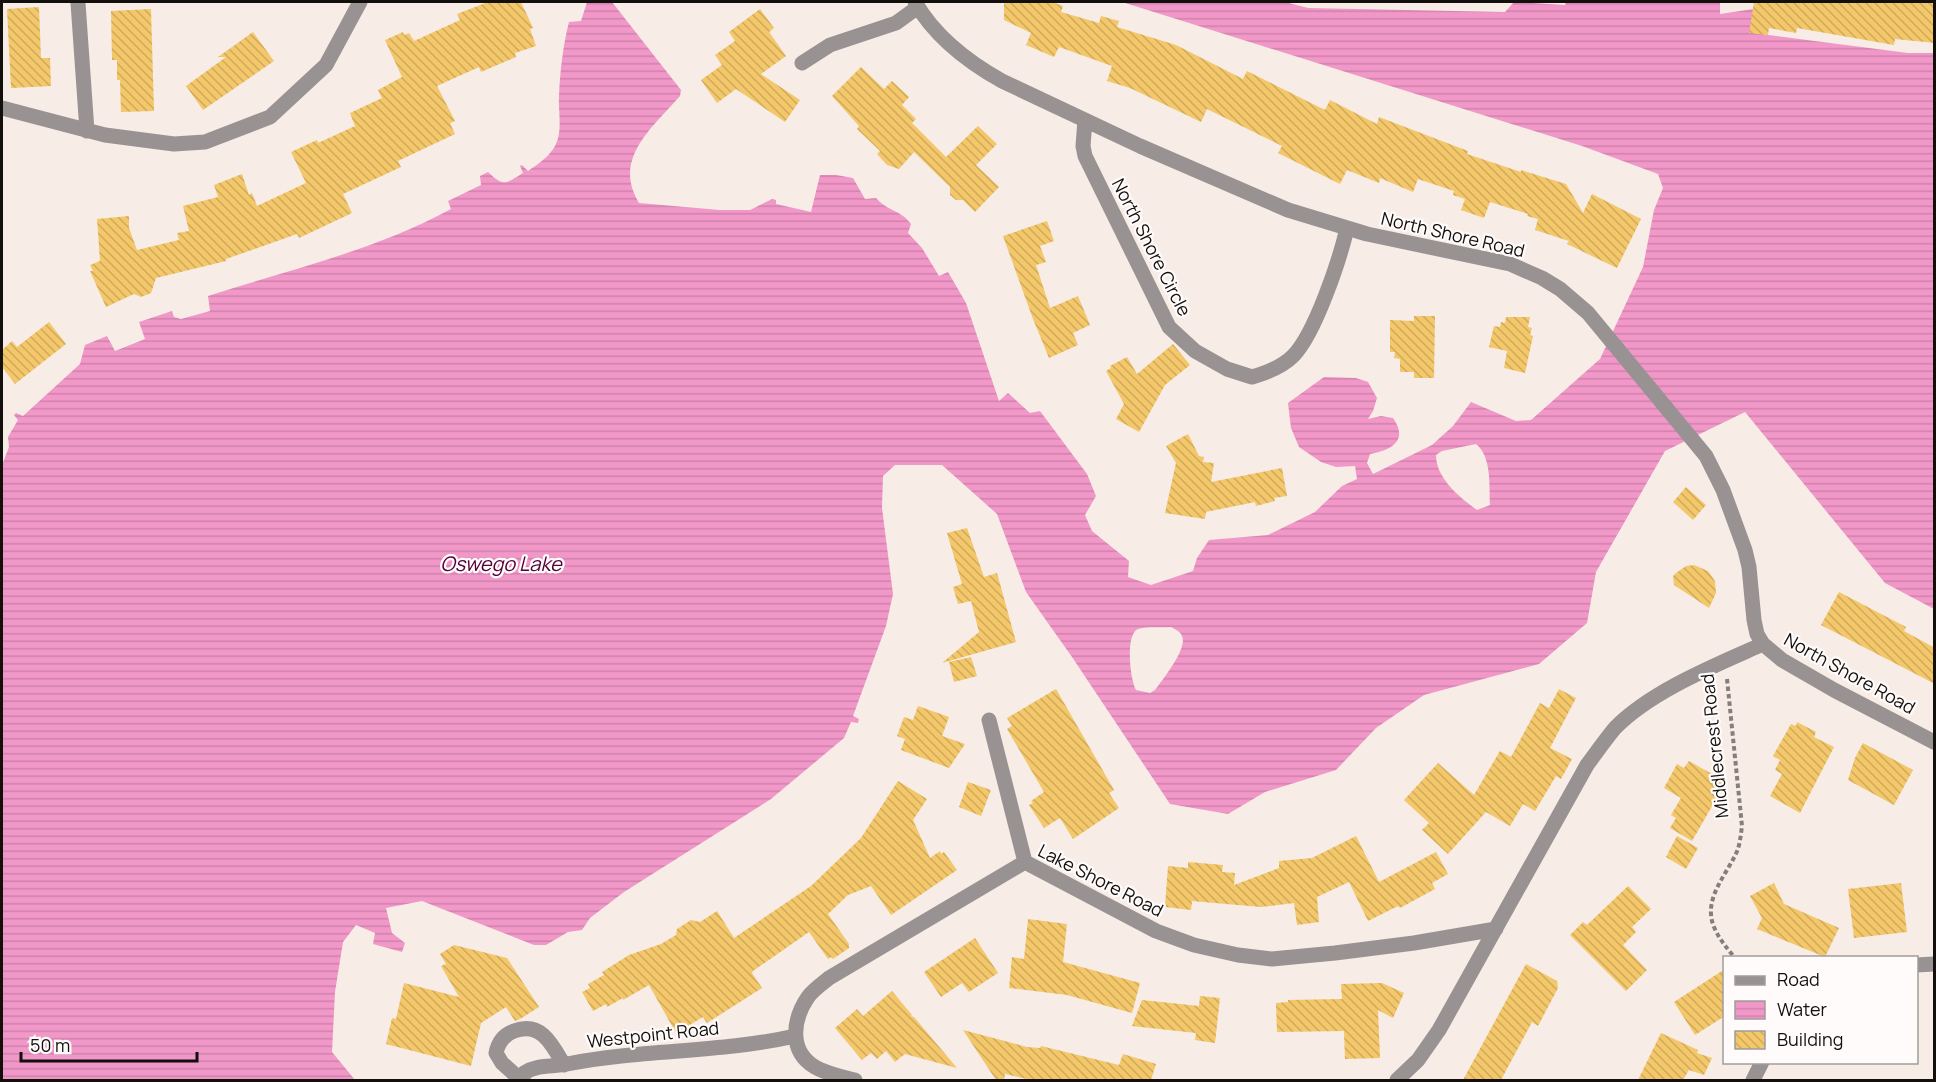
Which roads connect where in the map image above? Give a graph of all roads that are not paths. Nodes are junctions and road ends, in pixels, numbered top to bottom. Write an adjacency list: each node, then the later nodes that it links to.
1 (360, 2): 7 (street)
2 (78, 3): 7 (street)
3 (917, 4): 4 (street, North Shore Road); 6 (street, North Shore Road)
4 (802, 63)
5 (2, 108): 7 (street)
6 (1085, 120): 8 (street, North Shore Road); 8 (street, North Shore Circle)
7 (87, 131)
8 (1347, 228): 9 (street, North Shore Road)
9 (1762, 644): 11 (street, North Shore Road); 13 (street)
10 (989, 720): 12 (street)
11 (1935, 742)
12 (1025, 862): 13 (street, Lake Shore Road); 16 (street, Lake Shore Road)
13 (1496, 929): 21 (street)
14 (1935, 964): 15 (street)
15 (1918, 965)
16 (795, 1035): 18 (street, Westpoint Road); 20 (street)
17 (1761, 1064): 22 (street)
18 (564, 1065): 19 (street, Westpoint Road); 19 (street)
19 (522, 1080)
20 (855, 1080)
21 (1397, 1080)
22 (1753, 1080)

